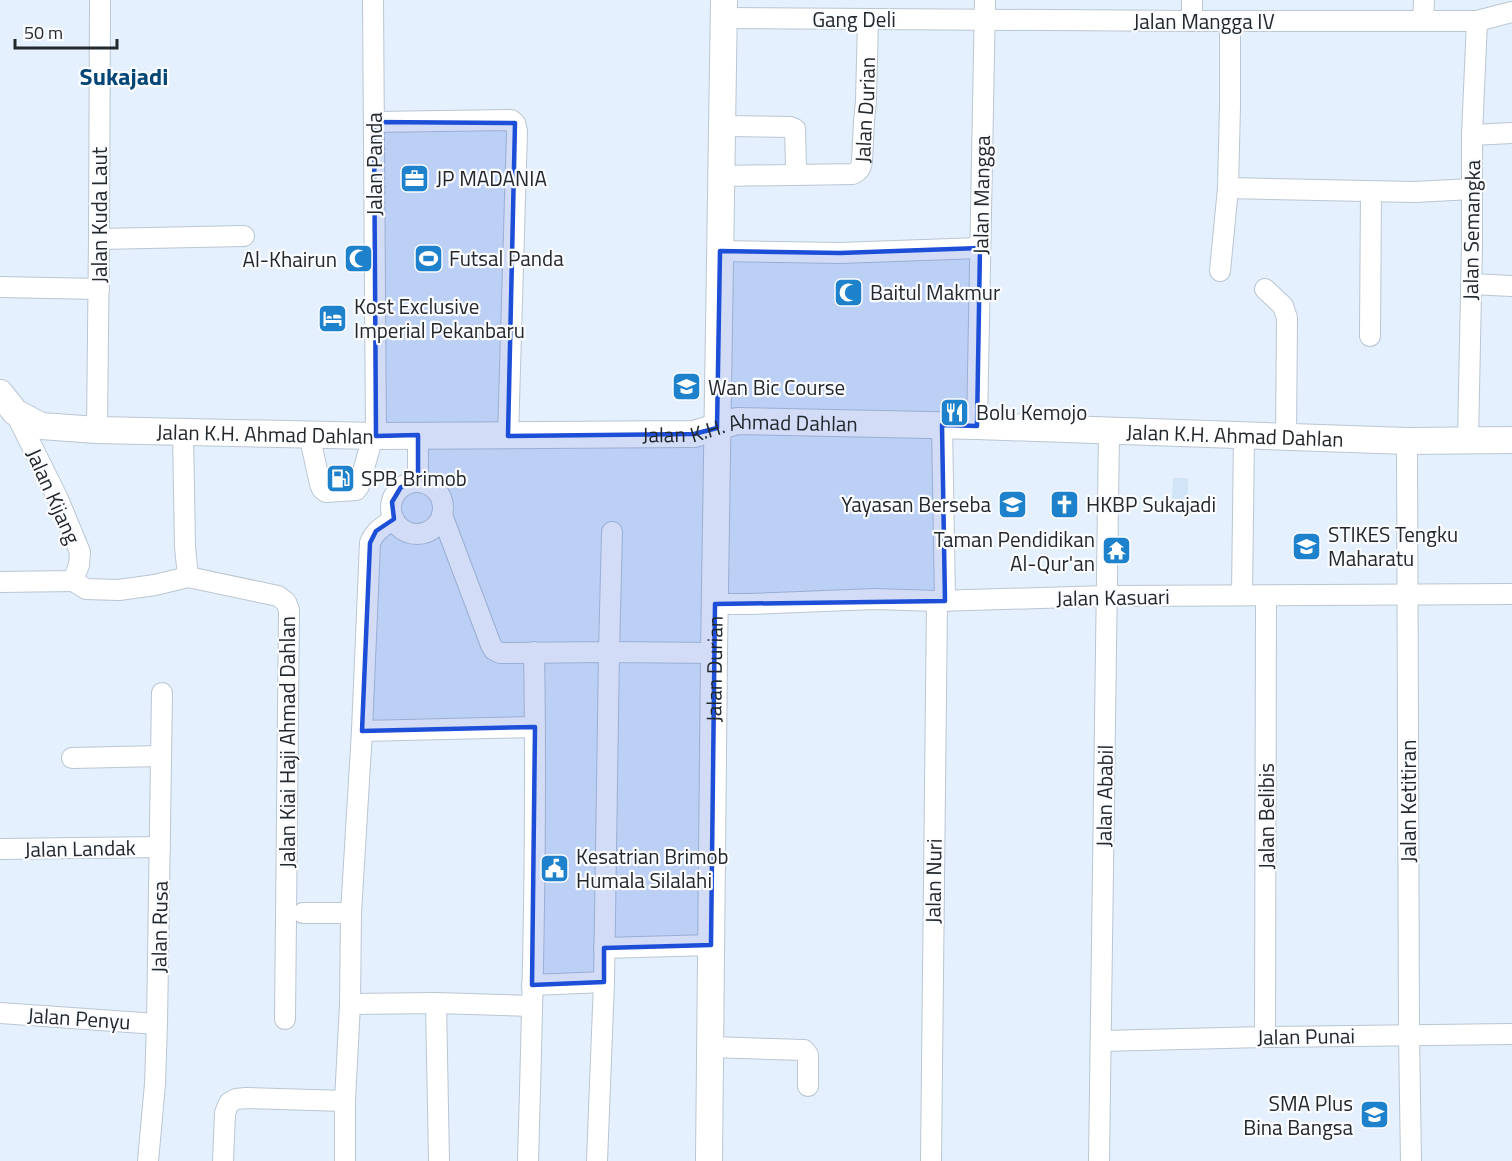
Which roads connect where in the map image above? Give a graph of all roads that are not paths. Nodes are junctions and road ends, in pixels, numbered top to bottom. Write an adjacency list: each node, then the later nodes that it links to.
1 (100, 0): 23 (street, Jalan Kuda Laut)
2 (373, 0): 13 (street, Jalan Panda)
3 (1192, 0): 9 (street)
4 (1424, 0): 11 (street)
5 (724, 9): 8 (street, Gang Deli); 14 (main road, Jalan Durian)
6 (985, 10): 8 (street, Gang Deli); 9 (street, Jalan Mangga IV); 24 (street, Jalan Mangga)
7 (1512, 12): 12 (street)
8 (868, 19): 18 (street, Jalan Durian)
9 (1192, 21): 10 (street, Jalan Mangga IV)
10 (1230, 21): 11 (street, Jalan Mangga IV); 19 (street)
11 (1423, 21): 12 (street)
12 (1477, 21): 16 (street, Jalan Semangka)
13 (374, 122): 42 (street, Jalan Panda); 43 (street)
14 (722, 126): 17 (street); 18 (main road, Jalan Durian)
15 (1512, 133): 16 (street)
16 (1472, 135): 20 (street, Jalan Semangka)
17 (796, 166)
18 (721, 176): 25 (main road, Jalan Durian)
19 (1228, 188): 21 (street); 26 (street)
20 (1472, 189): 21 (street); 27 (street, Jalan Semangka)
21 (1371, 192): 32 (street)
22 (244, 236): 23 (street)
23 (99, 239): 30 (street, Jalan Kuda Laut)
24 (980, 248): 25 (street); 35 (street, Jalan Mangga)
25 (720, 251): 36 (main road, Jalan Durian)
26 (1220, 270)
27 (1471, 284): 28 (street); 46 (street, Jalan Semangka)
28 (1512, 286)
29 (0, 287): 30 (street)
30 (99, 289): 37 (street, Jalan Kuda Laut)
31 (1265, 289): 45 (street)
32 (1370, 336)
33 (6, 403): 37 (main road, Jalan K.H. Ahmad Dahlan); 54 (street, Jalan Kijang)
34 (942, 425): 35 (main road, Jalan K.H. Ahmad Dahlan); 36 (main road, Jalan K.H. Ahmad Dahlan); 61 (street, Jalan Nuri)
35 (977, 426): 38 (main road, Jalan K.H. Ahmad Dahlan)
36 (717, 428): 43 (main road, Jalan K.H. Ahmad Dahlan); 62 (main road, Jalan Durian)
37 (97, 430): 39 (main road, Jalan K.H. Ahmad Dahlan)
38 (1109, 431): 44 (main road, Jalan K.H. Ahmad Dahlan); 59 (street, Jalan Ababil)
39 (183, 432): 40 (main road, Jalan K.H. Ahmad Dahlan); 53 (street)
40 (309, 434): 42 (main road, Jalan K.H. Ahmad Dahlan); 42 (street, Jalan Panda)
41 (418, 435): 42 (main road, Jalan K.H. Ahmad Dahlan); 43 (main road, Jalan K.H. Ahmad Dahlan); 49 (street)
42 (374, 436)
43 (508, 436)
44 (1244, 436): 45 (main road, Jalan K.H. Ahmad Dahlan); 57 (street)
45 (1286, 438): 47 (main road, Jalan K.H. Ahmad Dahlan)
46 (1468, 440): 47 (main road, Jalan K.H. Ahmad Dahlan); 48 (main road, Jalan K.H. Ahmad Dahlan)
47 (1407, 441): 58 (street, Jalan Ketitiran)
48 (1512, 441)
49 (418, 482): 50 (street); 51 (street)
50 (442, 516): 51 (street); 63 (street)
51 (394, 519): 68 (street)
52 (612, 532): 64 (street)
53 (188, 577): 54 (street); 73 (street, Jalan Kiai Haji Ahmad Dahlan)
54 (73, 581): 55 (street)
55 (0, 582)
56 (1512, 594): 58 (street, Jalan Kasuari)
57 (1242, 595): 59 (street, Jalan Kasuari); 60 (street, Jalan Kasuari)
58 (1407, 595): 60 (street, Jalan Kasuari); 86 (street, Jalan Ketitiran)
59 (1106, 596): 61 (street, Jalan Kasuari); 88 (street, Jalan Ababil)
60 (1266, 596): 87 (street, Jalan Belibis)
61 (941, 601): 62 (street, Jalan Kasuari); 99 (street, Jalan Nuri)
62 (715, 604): 65 (main road, Jalan Durian)
63 (534, 652): 64 (street); 67 (street)
64 (609, 652): 65 (street); 76 (street)
65 (714, 653): 75 (main road, Jalan Durian)
66 (162, 693): 69 (street, Jalan Rusa)
67 (536, 727): 68 (street); 78 (street)
68 (362, 731): 74 (street)
69 (161, 756): 70 (street); 71 (street, Jalan Rusa)
70 (72, 758)
71 (160, 847): 72 (street, Jalan Landak); 84 (street, Jalan Rusa)
72 (0, 849)
73 (294, 913): 74 (street); 83 (street, Jalan Kiai Haji Ahmad Dahlan)
74 (351, 913): 80 (street)
75 (711, 945): 76 (street); 89 (main road, Jalan Durian)
76 (604, 948): 77 (street)
77 (603, 982): 78 (street); 97 (street)
78 (532, 985): 81 (street)
79 (436, 1003): 80 (street); 81 (street); 95 (street)
80 (350, 1004): 91 (street)
81 (532, 1006): 96 (street)
82 (0, 1013): 84 (street, Jalan Penyu)
83 (285, 1019)
84 (157, 1024): 92 (street, Jalan Rusa)
85 (1512, 1034): 86 (street, Jalan Punai)
86 (1409, 1035): 87 (street, Jalan Punai); 101 (street, Jalan Ketitiran)
87 (1265, 1036): 88 (street, Jalan Punai)
88 (1101, 1041): 100 (street, Jalan Ababil)
89 (710, 1047): 90 (street); 98 (main road, Jalan Durian)
90 (808, 1086)
91 (345, 1101): 93 (street); 94 (street)
92 (148, 1161)
93 (223, 1161)
94 (345, 1161)
95 (440, 1161)
96 (528, 1161)
97 (597, 1161)
98 (709, 1161)
99 (931, 1161)
100 (1099, 1161)
101 (1411, 1161)

